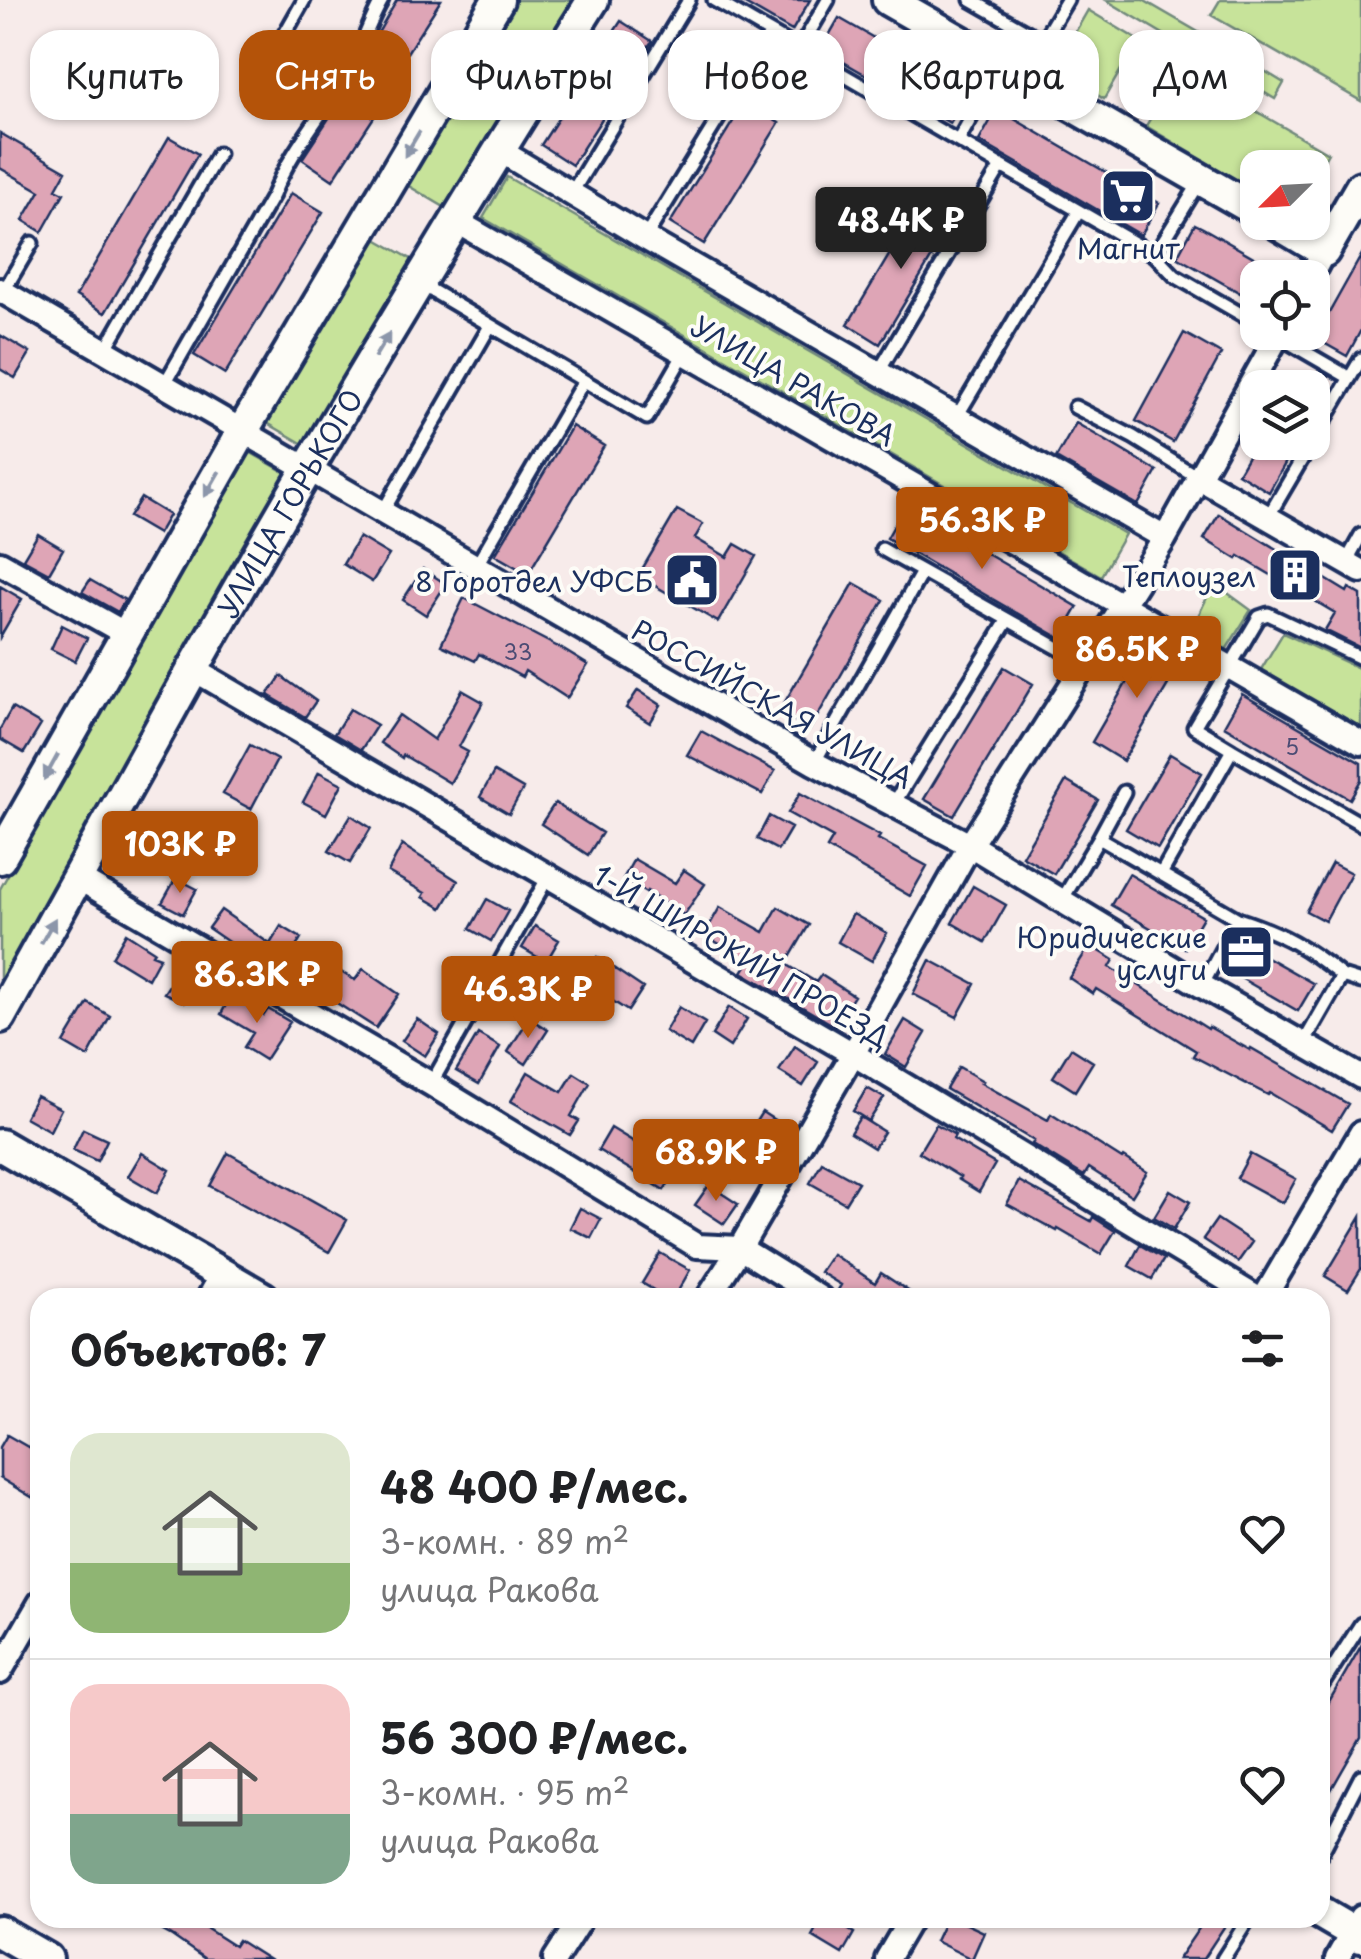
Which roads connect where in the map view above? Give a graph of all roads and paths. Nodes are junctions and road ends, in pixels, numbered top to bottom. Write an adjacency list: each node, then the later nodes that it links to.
1 (304, 0): 11 (lane)
2 (382, 0): 49 (lane)
3 (498, 0): 53 (street, one-way to 53)
4 (593, 0): 22 (street, УЛИЦА ГОРЬКОГО)
5 (690, 0): 27 (lane)
6 (714, 0): 12 (lane)
7 (828, 0): 13 (lane)
8 (888, 0): 14 (street)
9 (972, 0): 15 (lane)
10 (1067, 0): 16 (lane)
11 (287, 30)
12 (765, 30)
13 (811, 30)
14 (941, 30)
15 (1024, 30)
16 (1049, 30)
17 (844, 76): 21 (lane)
18 (717, 120): 31 (lane)
19 (974, 120): 21 (lane)
20 (1097, 120): 25 (street)
21 (958, 142): 24 (lane)
22 (499, 150): 27 (street, УЛИЦА РАКОВА); 30 (street, УЛИЦА ГОРЬКОГО)
23 (218, 154): 41 (lane)
24 (1001, 166): 29 (lane); 46 (lane)
25 (1200, 180): 28 (street); 34 (lane)
26 (1361, 187): 36 (street)
27 (571, 194): 31 (street, УЛИЦА РАКОВА)
28 (1240, 202)
29 (1079, 212): 34 (lane); 52 (lane)
30 (456, 220): 37 (street, УЛИЦА ГОРЬКОГО); 44 (street, УЛИЦА РАКОВА)
31 (645, 238): 46 (street, УЛИЦА РАКОВА)
32 (1293, 240): 35 (street)
33 (32, 244): 38 (lane)
34 (1155, 256): 39 (lane)
35 (1313, 260)
36 (1319, 260)
37 (419, 283): 40 (lane); 55 (street, УЛИЦА ГОРЬКОГО, one-way to 37)
38 (2, 290): 41 (street, РОССИЙСКАЯ УЛИЦА)
39 (1240, 313)
40 (490, 326): 48 (lane); 57 (lane)
41 (105, 350): 49 (street, РОССИЙСКАЯ УЛИЦА)
42 (1263, 350): 56 (street)
43 (1304, 350): 47 (lane)
44 (685, 352): 48 (lane); 66 (street, УЛИЦА РАКОВА)
45 (1361, 359): 47 (lane)
46 (878, 373): 52 (street, УЛИЦА РАКОВА)
47 (1350, 378): 51 (lane)
48 (583, 382): 64 (lane)
49 (164, 384): 53 (street, РОССИЙСКАЯ УЛИЦА)
50 (1075, 407): 56 (lane)
51 (1330, 412)
52 (956, 418): 60 (street, УЛИЦА РАКОВА)
53 (242, 432): 55 (street, РОССИЙСКАЯ УЛИЦА); 68 (street, one-way to 68)
54 (1302, 460): 58 (lane)
55 (308, 470): 57 (street, РОССИЙСКАЯ УЛИЦА); 72 (street, УЛИЦА ГОРЬКОГО)
56 (1199, 478): 58 (street); 60 (street)
57 (382, 513): 64 (street, РОССИЙСКАЯ УЛИЦА)
58 (1268, 518): 63 (street)
59 (1361, 535): 63 (lane)
60 (1165, 538): 66 (street)
61 (882, 549): 65 (lane)
62 (0, 563): 68 (street)
63 (1353, 566)
64 (475, 568): 75 (street, РОССИЙСКАЯ УЛИЦА)
65 (922, 572): 67 (lane); 75 (lane)
66 (1121, 606): 70 (street); 71 (street, УЛИЦА РАКОВА)
67 (1007, 621): 70 (lane); 77 (lane)
68 (126, 634): 80 (street, one-way to 80)
69 (1361, 658): 71 (lane)
70 (1085, 663): 81 (street)
71 (1230, 667): 73 (street, УЛИЦА РАКОВА); 74 (lane)
72 (193, 670): 83 (street, 1-Й ШИРОКИЙ ПРОЕЗД); 84 (street, УЛИЦА ГОРЬКОГО)
73 (1361, 743)
74 (1232, 750): 78 (lane); 82 (lane)
75 (814, 763): 77 (street, РОССИЙСКАЯ УЛИЦА)
76 (1124, 792): 79 (lane)
77 (892, 806): 81 (street, РОССИЙСКАЯ УЛИЦА)
78 (1361, 824)
79 (1099, 838): 82 (lane); 85 (lane)
80 (4, 844)
81 (970, 845): 85 (street, РОССИЙСКАЯ УЛИЦА); 92 (street)
82 (1160, 874): 86 (lane)
83 (548, 876): 92 (street, 1-Й ШИРОКИЙ ПРОЕЗД); 94 (lane)
84 (78, 878): 90 (street, УЛИЦА ГОРЬКОГО, one-way to 84); 94 (street)
85 (1062, 900): 89 (street, РОССИЙСКАЯ УЛИЦА)
86 (1238, 919): 87 (lane); 89 (lane)
87 (1342, 976): 88 (lane); 91 (lane)
88 (1361, 982)
89 (1202, 986): 91 (street, РОССИЙСКАЯ УЛИЦА)
90 (0, 1016)
91 (1303, 1044): 93 (street, РОССИЙСКАЯ УЛИЦА)
92 (854, 1054): 97 (street); 101 (street, 1-Й ШИРОКИЙ ПРОЕЗД)
93 (1361, 1077)
94 (431, 1084): 97 (street)
95 (1361, 1133): 102 (street)
96 (0, 1144): 98 (street)
97 (740, 1248): 99 (street); 100 (street)
98 (215, 1286)
99 (714, 1288)
100 (804, 1288)
101 (1244, 1288)
102 (1267, 1288)
103 (30, 1620): 105 (street)
104 (1361, 1624): 106 (lane)
105 (0, 1672)
106 (1330, 1672)
107 (1361, 1776): 108 (lane)
108 (1330, 1836)
109 (1330, 1918): 113 (street)
110 (575, 1928): 116 (street)
111 (905, 1928): 117 (street)
112 (1243, 1928): 118 (lane)
113 (1358, 1929): 119 (street)
114 (0, 1932): 115 (street)
115 (47, 1959)
116 (555, 1959)
117 (887, 1959)
118 (1223, 1959)
119 (1337, 1959)

